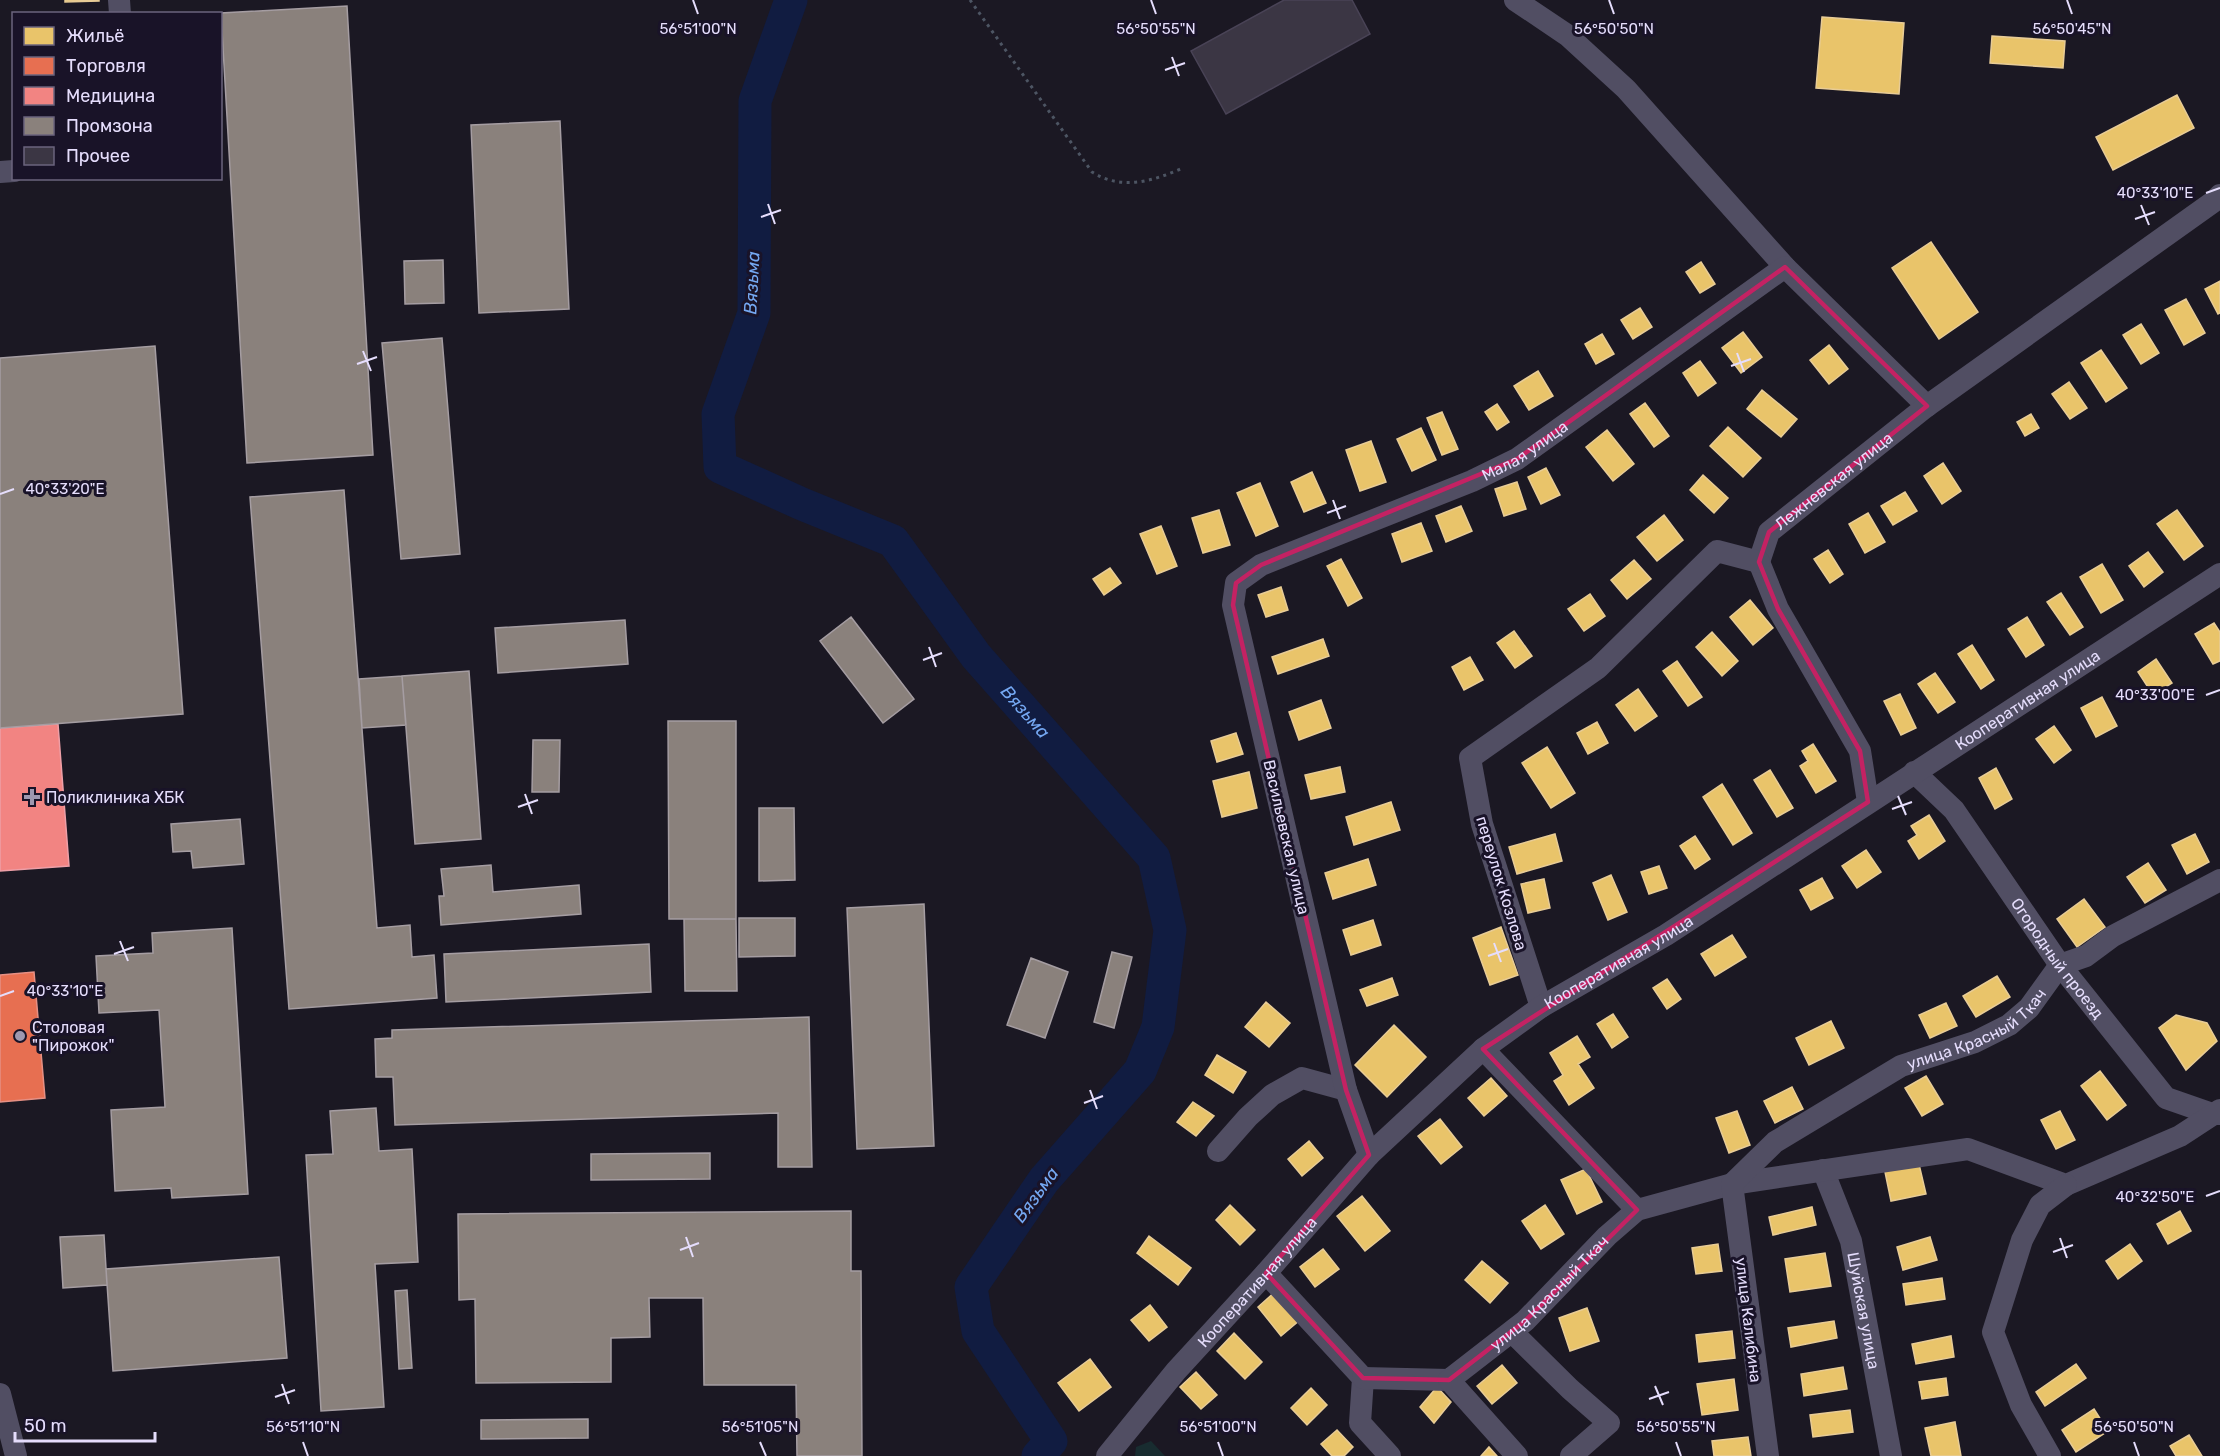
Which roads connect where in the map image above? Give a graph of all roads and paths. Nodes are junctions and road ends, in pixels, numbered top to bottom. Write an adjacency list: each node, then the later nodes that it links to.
1 (970, 0): 3 (path)
2 (1515, 0): 5 (street)
3 (1184, 168)
4 (2220, 195): 6 (street, Лежневская улица)
5 (1785, 267): 6 (street); 9 (street, Малая улица)
6 (1927, 406): 7 (street, Лежневская улица)
7 (1759, 562): 11 (street); 14 (street, переулок Козлова)
8 (2220, 574): 10 (street, Кооперативная улица)
9 (1236, 583): 16 (street, Васильевская улица)
10 (1914, 772): 11 (street, Кооперативная улица); 13 (street, Огородный проезд)
11 (1868, 802): 14 (street, Кооперативная улица)
12 (2220, 880): 13 (street)
13 (2060, 965): 17 (street, Огородный проезд); 21 (street, улица Красный Ткач)
14 (1541, 1007): 15 (street, Кооперативная улица)
15 (1483, 1048): 19 (street, Кооперативная улица); 23 (street)
16 (1346, 1090): 18 (street); 19 (street, Васильевская улица)
17 (2218, 1113): 22 (street)
18 (1218, 1151)
19 (1369, 1155): 24 (street, Кооперативная улица)
20 (1823, 1170): 21 (street, улица Красный Ткач); 22 (street, улица Красный Ткач); 35 (street, Шуйская улица)
21 (1732, 1184): 23 (street, улица Красный Ткач); 34 (street, улица Калибина)
22 (2066, 1185): 36 (street)
23 (1637, 1210): 25 (street, улица Красный Ткач)
24 (1266, 1273): 26 (street); 30 (street, Кооперативная улица)
25 (1512, 1332): 27 (street, улица Красный Ткач); 33 (street)
26 (1363, 1378): 27 (street); 31 (street)
27 (1449, 1380): 32 (street)
28 (0, 1397): 29 (street)
29 (14, 1448)
30 (1107, 1456)
31 (1390, 1456)
32 (1516, 1456)
33 (1571, 1456)
34 (1768, 1456)
35 (1891, 1456)
36 (2050, 1456)

